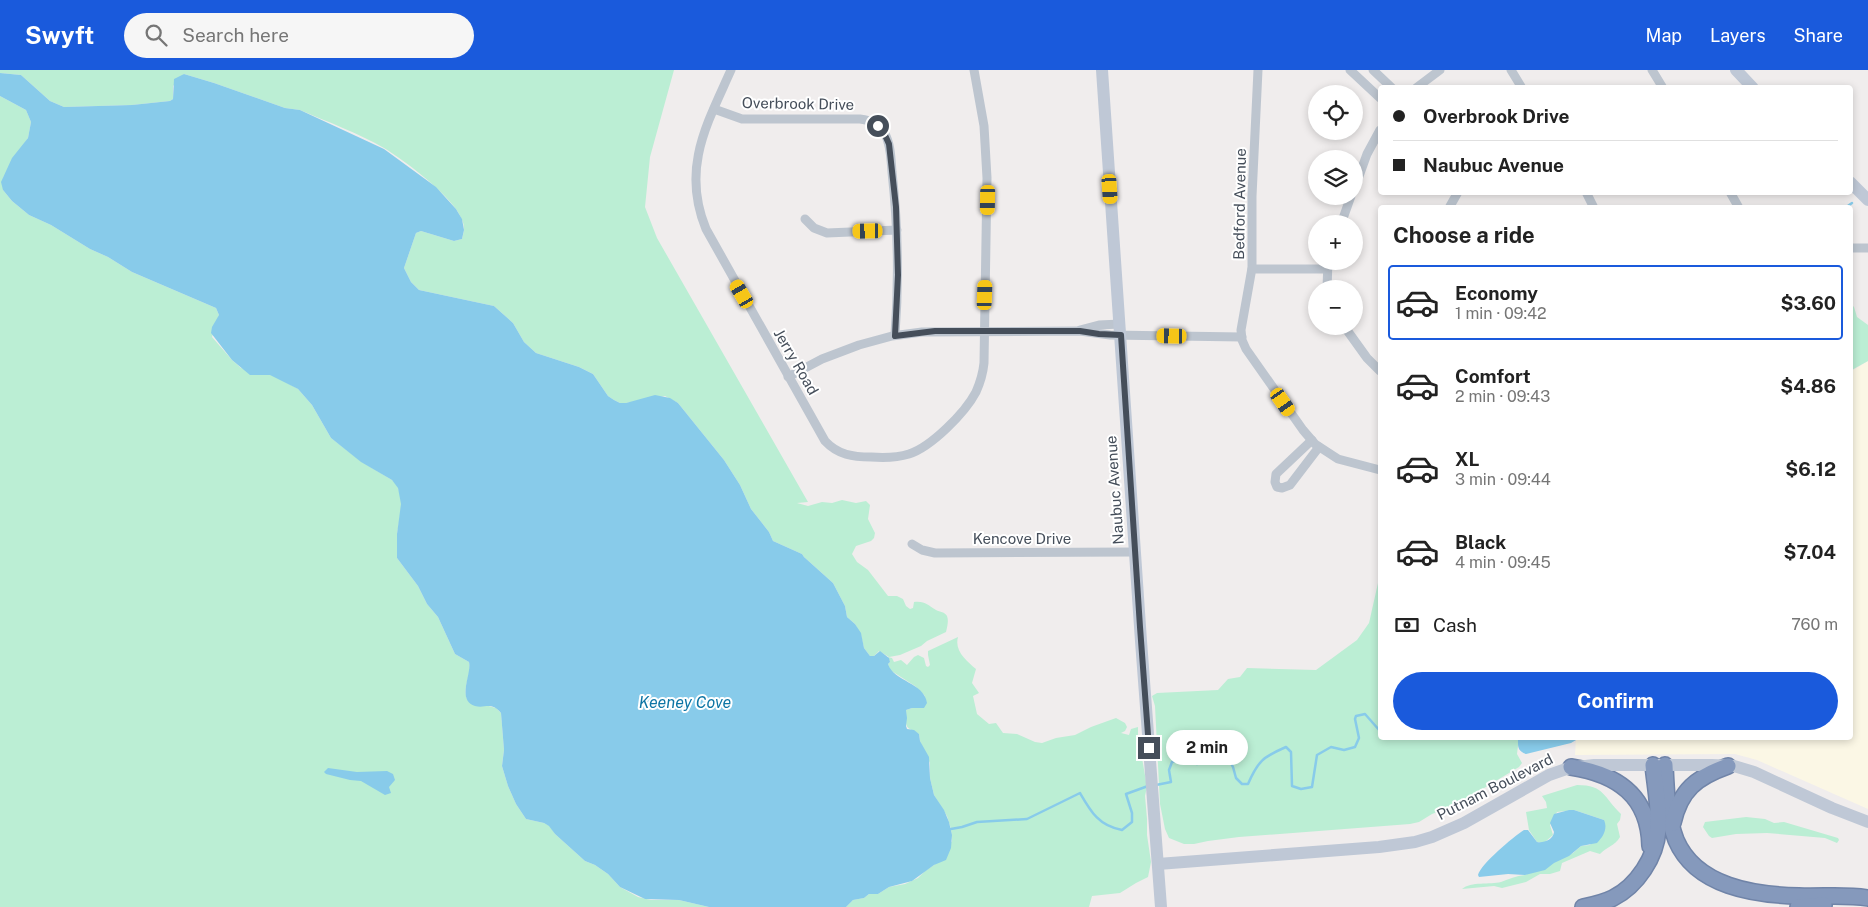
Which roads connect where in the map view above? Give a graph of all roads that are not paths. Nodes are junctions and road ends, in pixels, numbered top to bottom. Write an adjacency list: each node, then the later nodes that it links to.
1 (731, 70): 17 (street, Jerry Road)
2 (974, 70): 29 (street, Jerry Road)
3 (1102, 70): 28 (main road, Naubuc Avenue)
4 (1258, 70): 27 (street, Bedford Avenue)
5 (1350, 70): 16 (street)
6 (1372, 70): 11 (street)
7 (1440, 70): 12 (street)
8 (1511, 70): 13 (street)
9 (1652, 70): 14 (street)
10 (1736, 70): 15 (main road)
11 (1389, 85)
12 (1420, 85)
13 (1520, 85)
14 (1661, 85)
15 (1750, 85)
16 (1378, 96)
17 (714, 110): 23 (street, Overbrook Drive); 34 (street, Jerry Road)
18 (1378, 134): 19 (street)
19 (1363, 165)
20 (1853, 185): 21 (main road)
21 (1868, 200)
22 (805, 219): 23 (street)
23 (897, 230): 31 (street, Overbrook Drive)
24 (1853, 248): 25 (street)
25 (1868, 248)
26 (1308, 266): 27 (street)
27 (1252, 269): 32 (street, Bedford Avenue)
28 (1120, 330): 29 (street); 32 (street); 38 (main road, Naubuc Avenue)
29 (984, 331): 31 (street); 34 (street, Jerry Road)
30 (1350, 335): 33 (street)
31 (895, 336): 34 (street)
32 (1242, 337): 35 (street)
33 (1378, 368)
34 (788, 377)
35 (1315, 443): 35 (street); 36 (street)
36 (1378, 470)
37 (912, 544): 38 (street, Kencove Drive)
38 (1135, 552): 45 (main road, Naubuc Avenue)
39 (1659, 765): 40 (main road, Putnam Boulevard); 41 (main road, Putnam Boulevard); 43 (highway); 44 (highway)
40 (1728, 766): 42 (main road, Putnam Boulevard); 43 (highway)
41 (1571, 768): 44 (highway); 45 (main road, Putnam Boulevard)
42 (1868, 822)
43 (1672, 827): 46 (highway)
44 (1649, 860): 48 (highway)
45 (1158, 864): 47 (main road, Naubuc Avenue)
46 (1868, 900): 49 (highway)
47 (1161, 907)
48 (1583, 907)
49 (1798, 907)

